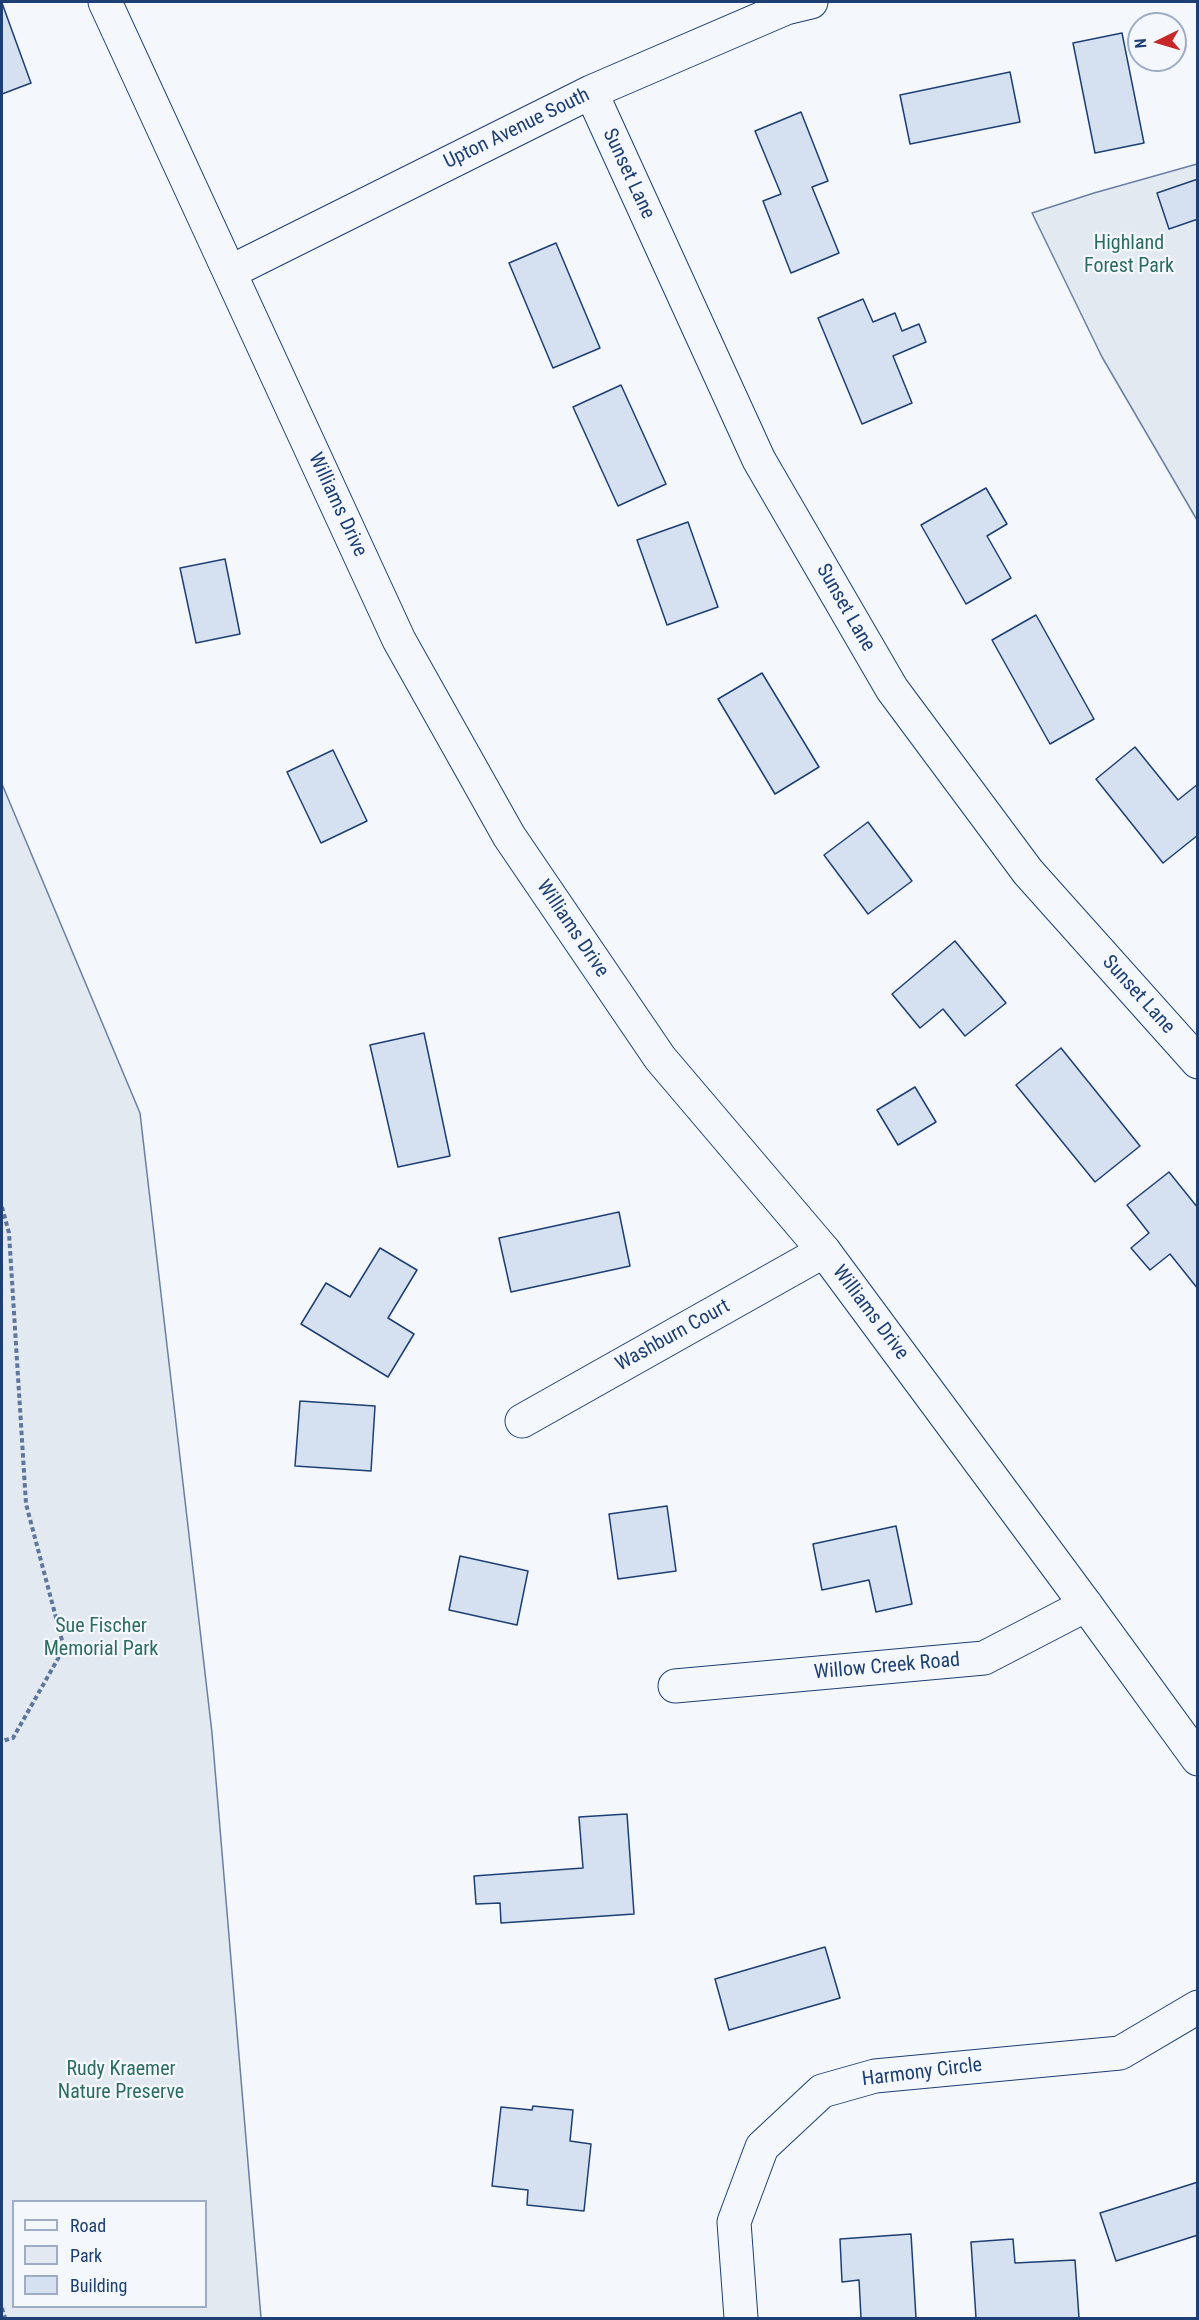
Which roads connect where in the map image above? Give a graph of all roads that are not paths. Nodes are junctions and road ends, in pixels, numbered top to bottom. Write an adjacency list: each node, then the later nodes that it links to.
1 (105, 2): 4 (street, Williams Drive)
2 (811, 2): 3 (street, Upton Avenue South)
3 (591, 92): 4 (street, Upton Avenue South); 5 (street, Sunset Lane)
4 (230, 272): 6 (street, Williams Drive)
5 (1197, 1062)
6 (824, 1251): 7 (street, Washburn Court); 8 (street, Williams Drive)
7 (522, 1421)
8 (1086, 1605): 9 (street, Willow Creek Road); 10 (street, Williams Drive)
9 (675, 1686)
10 (1197, 1760)
11 (1197, 2007): 12 (street, Harmony Circle)
12 (741, 2319)

